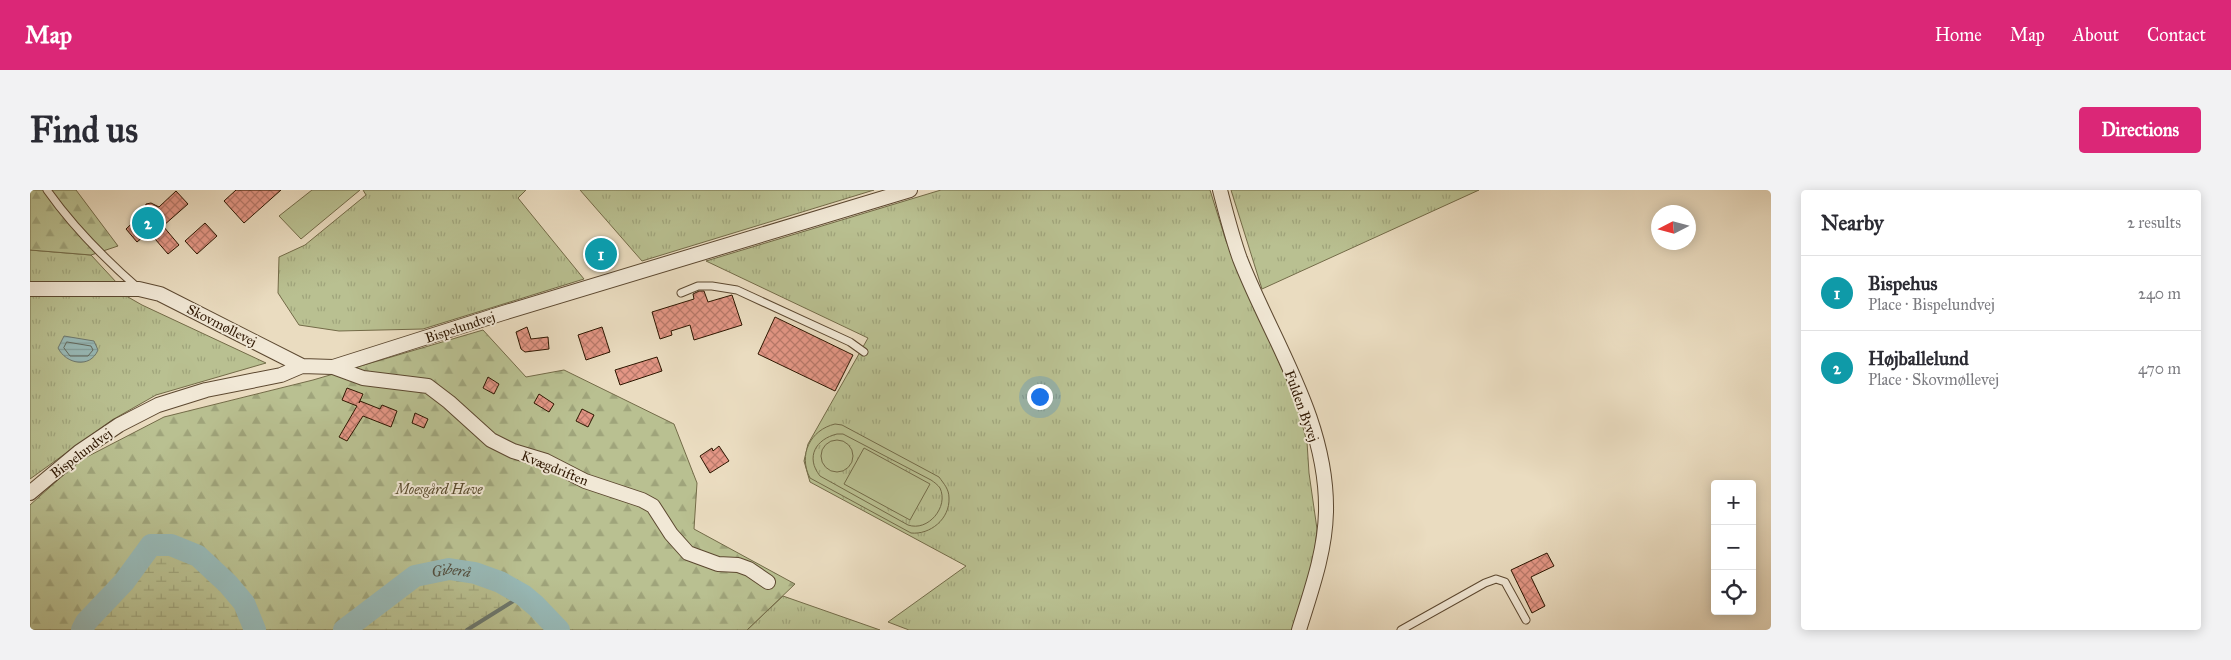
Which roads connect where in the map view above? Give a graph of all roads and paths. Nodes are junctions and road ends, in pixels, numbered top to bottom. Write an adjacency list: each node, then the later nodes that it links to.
1 (47, 190): 5 (lane, Skovmøllevej)
2 (910, 190): 9 (street, Bispelundvej)
3 (1220, 190): 13 (street, Fulden Byvej)
4 (30, 289): 5 (street, Skovmøllevej)
5 (139, 289): 8 (street, Skovmøllevej)
6 (681, 293): 7 (lane)
7 (864, 352)
8 (302, 366): 9 (street, Bispelundvej); 10 (street, Bispelundvej)
9 (333, 367): 11 (street, Kvægdriften)
10 (30, 493)
11 (768, 582)
12 (1526, 620): 14 (lane)
13 (1299, 630)
14 (1401, 630)

